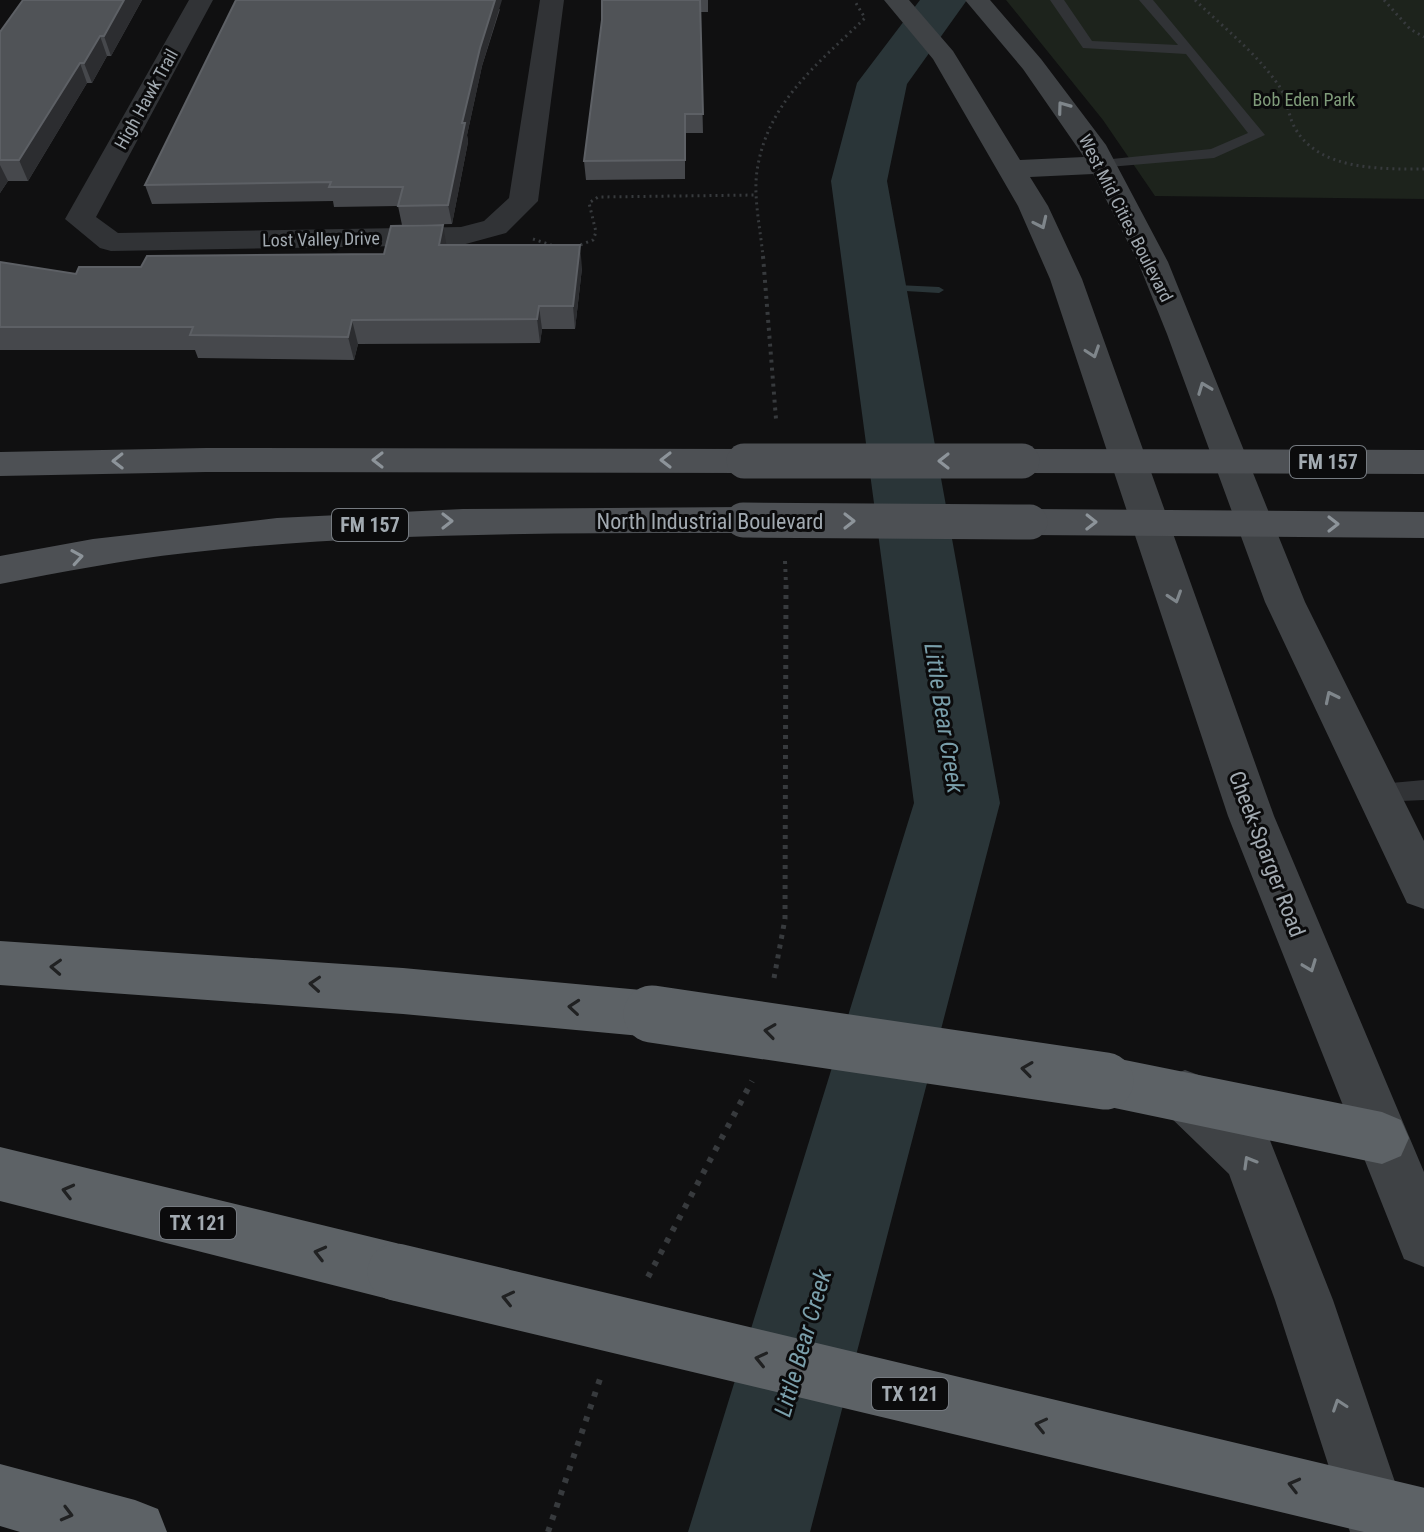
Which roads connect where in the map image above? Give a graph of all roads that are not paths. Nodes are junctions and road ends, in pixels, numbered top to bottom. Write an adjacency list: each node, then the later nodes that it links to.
1 (201, 0): 10 (street, High Hawk Trail)
2 (552, 0): 10 (street, Lost Valley Drive)
3 (896, 0): 9 (main road)
4 (977, 0): 8 (main road, West Mid Cities Boulevard, one-way to 4)
5 (1057, 0): 7 (lane)
6 (1146, 0): 7 (lane)
7 (1190, 50): 8 (lane)
8 (1102, 165): 9 (main road); 12 (main road, West Mid Cities Boulevard, one-way to 8)
9 (1012, 169): 11 (main road, one-way to 11)
10 (92, 197)
11 (1130, 461): 12 (main road, FM 157); 14 (main road, FM 157, one-way to 14, bridge); 15 (main road, Cheek-Sparger Road)
12 (1232, 461): 13 (main road, FM 157); 16 (main road)
13 (1424, 462)
14 (0, 464)
15 (1151, 523): 16 (main road, North Industrial Boulevard / FM 157); 18 (main road, North Industrial Boulevard / FM 157, one-way to 15, bridge); 24 (main road, Cheek-Sparger Road, one-way to 24)
16 (1255, 524): 17 (main road, North Industrial Boulevard / FM 157, one-way to 17); 20 (main road, one-way to 16)
17 (1424, 525)
18 (0, 570)
19 (1424, 790): 20 (lane)
20 (1378, 792): 21 (main road)
21 (1424, 889)
22 (0, 963): 23 (highway, one-way to 22, bridge)
23 (1185, 1095): 24 (highway); 30 (main road, one-way to 23)
24 (1403, 1143): 26 (main road, Cheek-Sparger Road)
25 (0, 1174): 28 (highway, TX 121, one-way to 25, bridge)
26 (1424, 1239)
27 (0, 1495): 29 (highway, one-way to 29)
28 (1424, 1517)
29 (135, 1532)
30 (1382, 1532)

